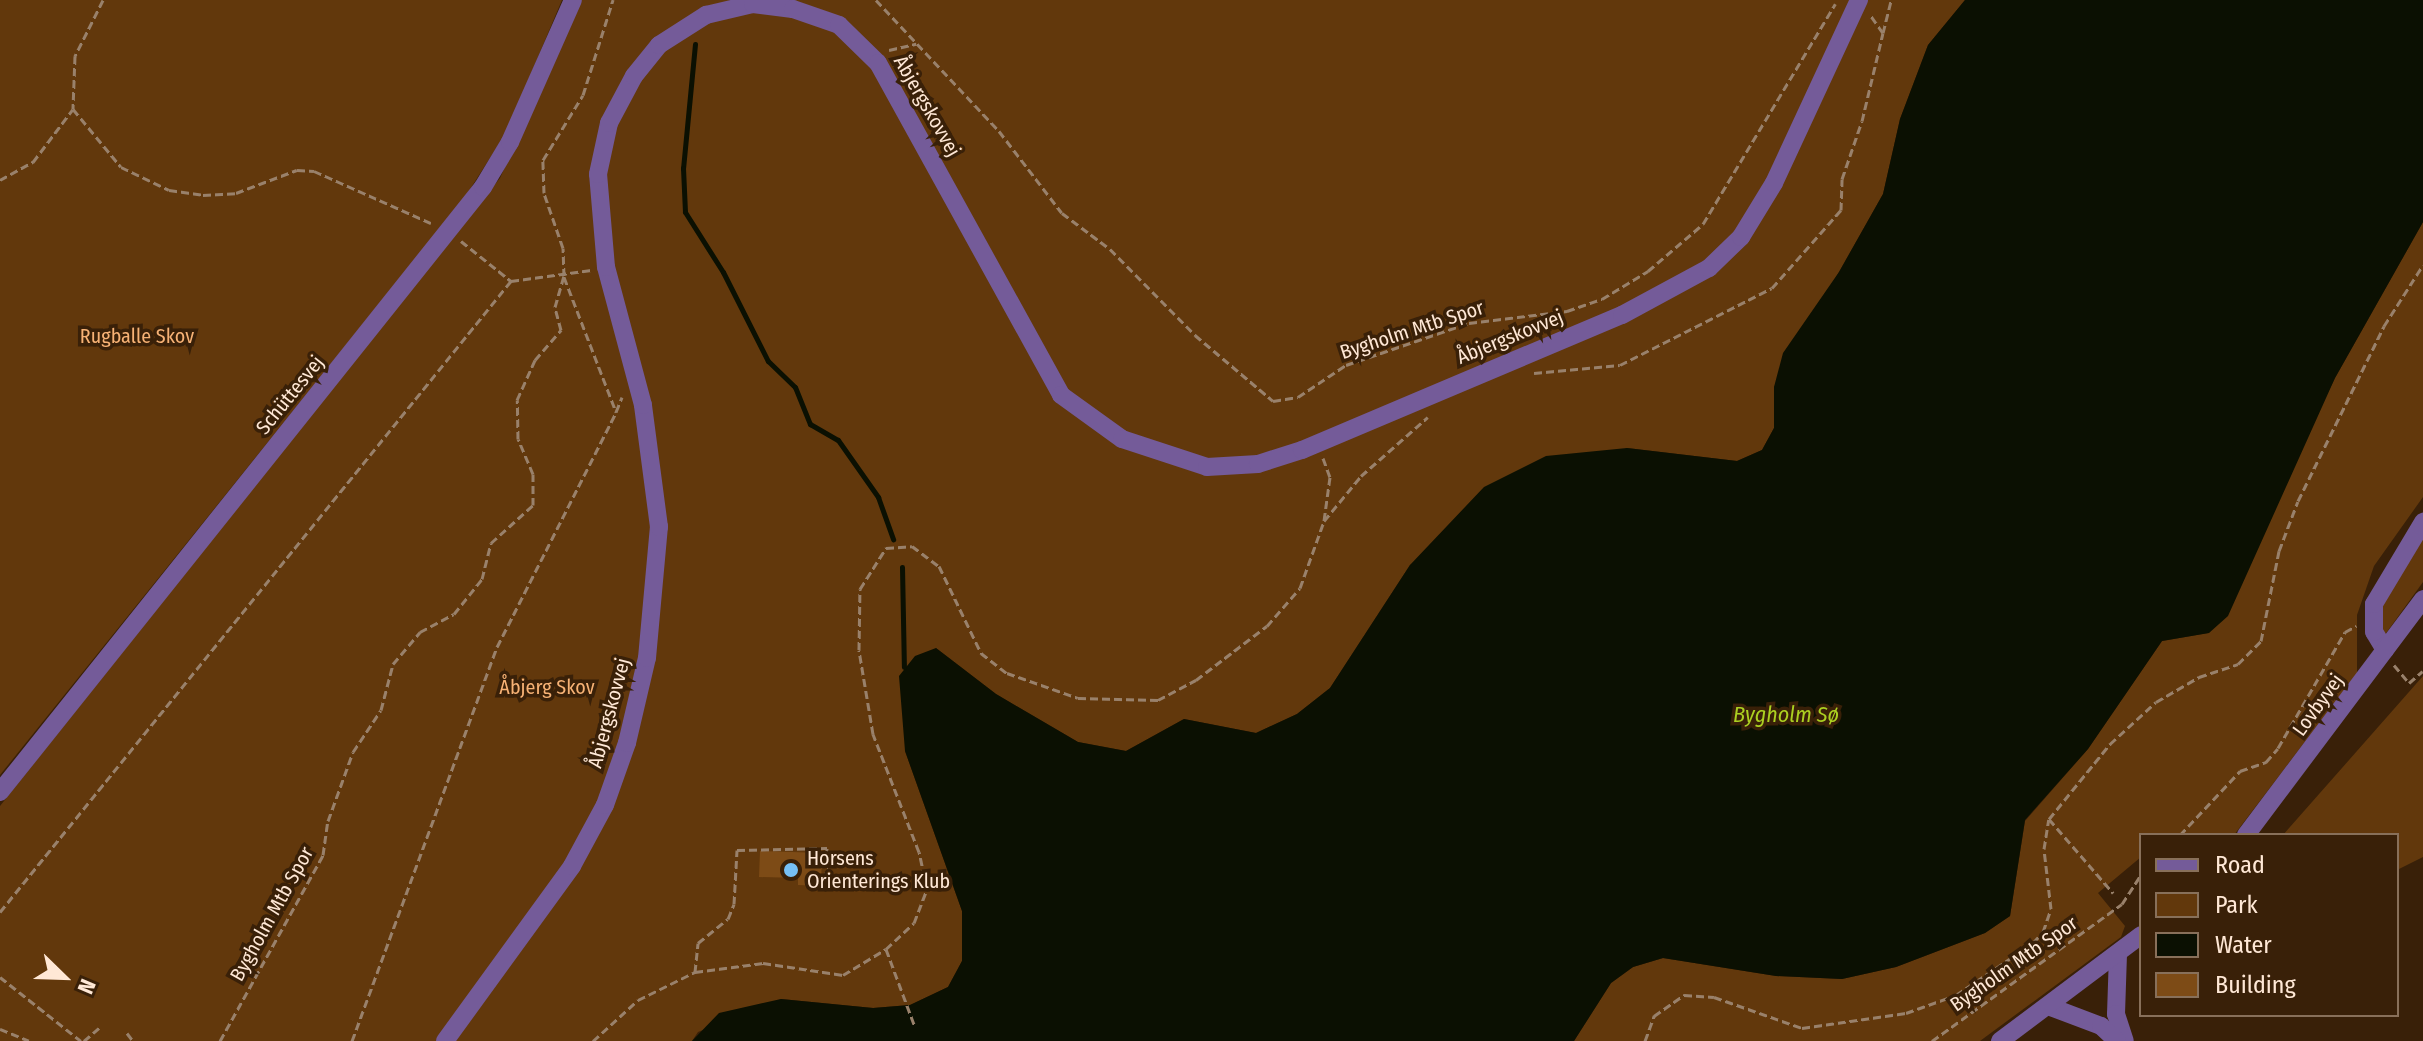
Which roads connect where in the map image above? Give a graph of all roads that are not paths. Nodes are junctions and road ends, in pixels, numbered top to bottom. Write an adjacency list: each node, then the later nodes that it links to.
1 (573, 0): 6 (street, Schüttesvej)
2 (1859, 0): 11 (street, Åbjergskovvej)
3 (2423, 522): 5 (street)
4 (2423, 599): 5 (street, Lovbyvej)
5 (2382, 646): 7 (street, Lovbyvej)
6 (0, 792)
7 (2247, 833)
8 (2139, 937): 9 (street)
9 (2118, 954): 10 (street); 14 (street)
10 (2048, 1006): 12 (street); 13 (street)
11 (445, 1041)
12 (2000, 1041)
13 (2117, 1041)
14 (2125, 1041)

